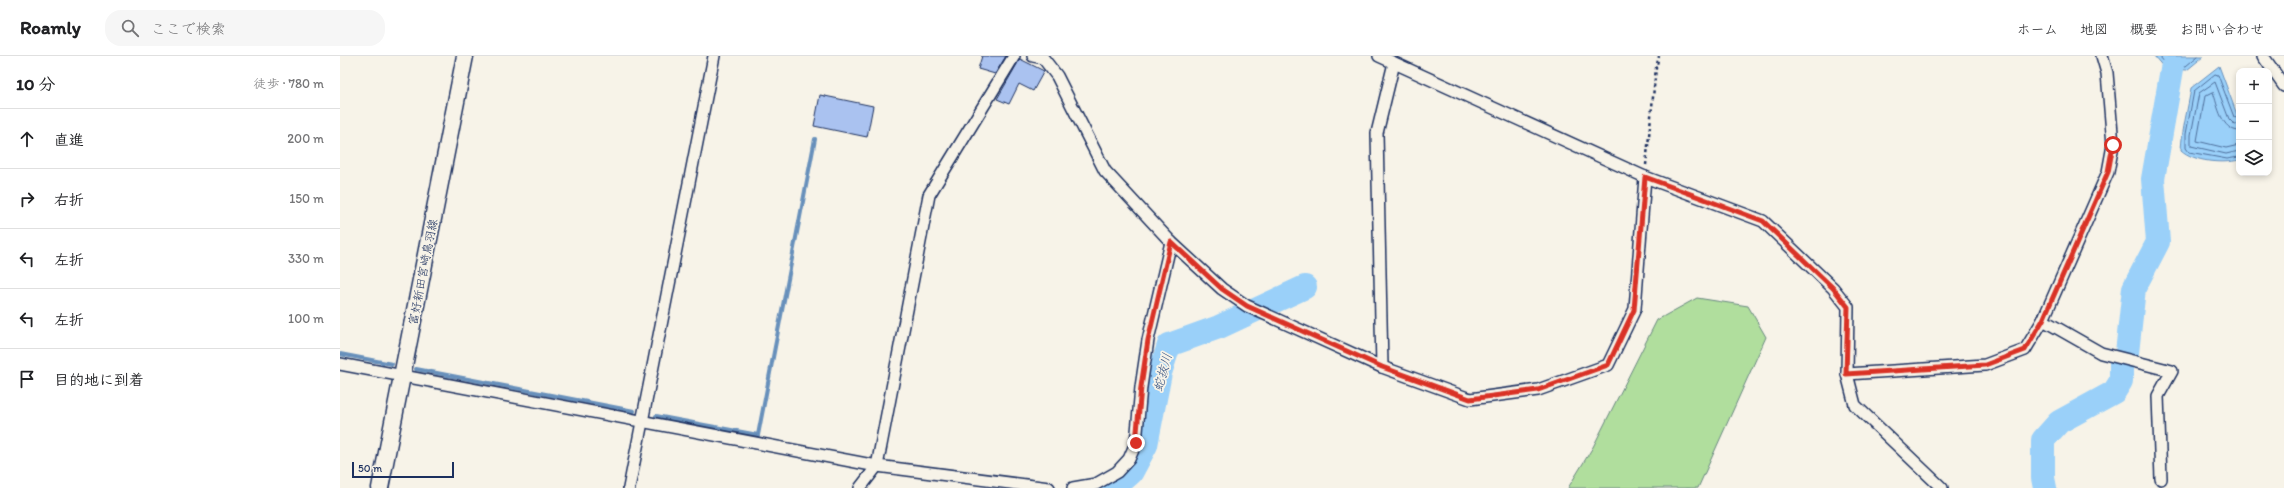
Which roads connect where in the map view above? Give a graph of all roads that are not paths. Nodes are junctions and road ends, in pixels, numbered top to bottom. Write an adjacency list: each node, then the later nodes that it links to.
1 (465, 56): 16 (main road, 富好新田宮崎鳥羽線)
2 (714, 56): 17 (street)
3 (1014, 56): 18 (street)
4 (1033, 56): 11 (street)
5 (1379, 56): 8 (street)
6 (2102, 56): 12 (street)
7 (2263, 56): 9 (street)
8 (1394, 63): 10 (street); 14 (street)
9 (2284, 86)
10 (1645, 177): 14 (street); 15 (street)
11 (1171, 242): 14 (street); 24 (street)
12 (2043, 320): 15 (street); 19 (street)
13 (340, 364): 16 (street)
14 (1382, 367)
15 (1846, 374): 25 (street)
16 (402, 376): 17 (street); 20 (main road, 富好新田宮崎鳥羽線)
17 (643, 422): 18 (street); 21 (street)
18 (877, 466): 22 (street); 23 (street)
19 (2161, 479)
20 (380, 488)
21 (628, 488)
22 (860, 488)
23 (1049, 488)
24 (1073, 488)
25 (1942, 488)

